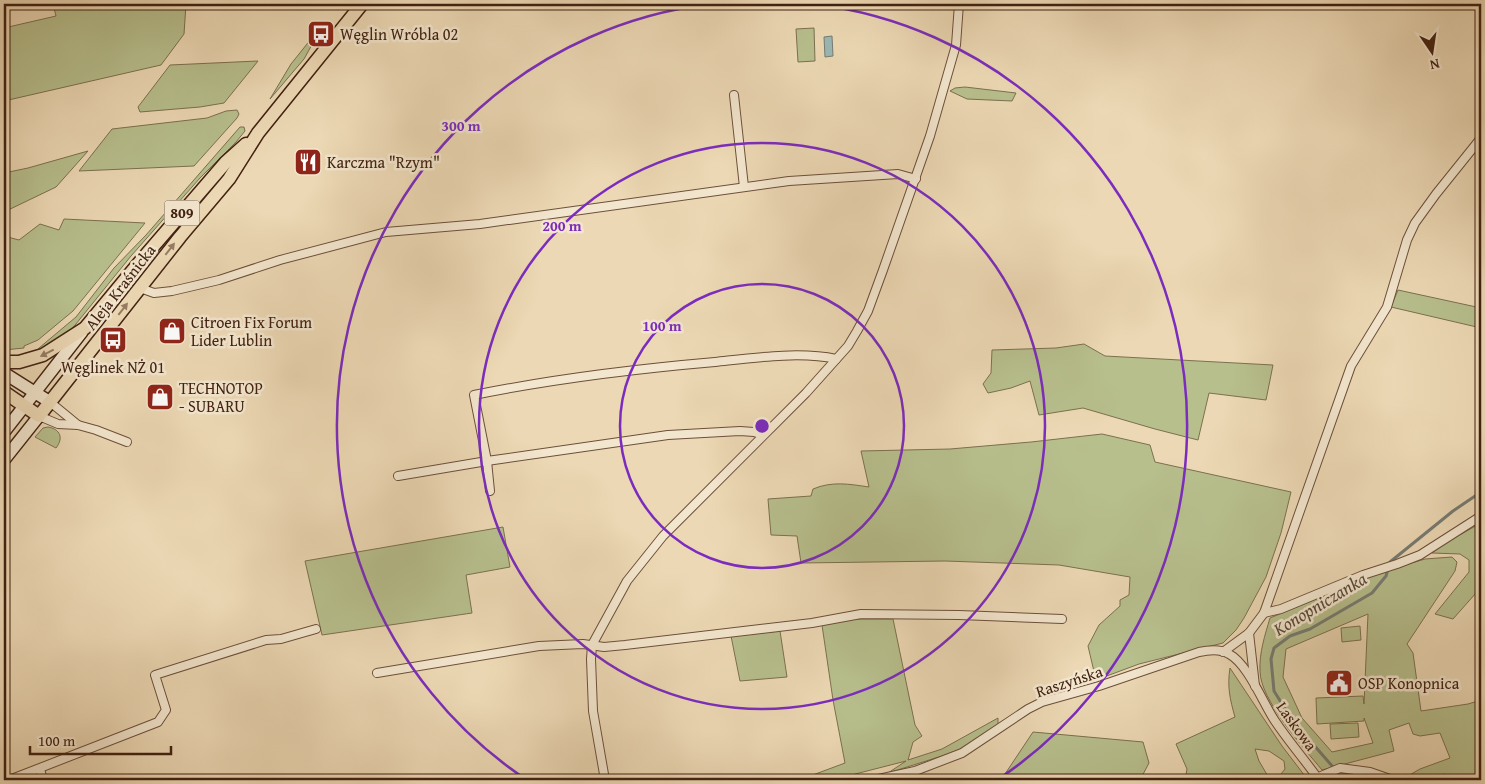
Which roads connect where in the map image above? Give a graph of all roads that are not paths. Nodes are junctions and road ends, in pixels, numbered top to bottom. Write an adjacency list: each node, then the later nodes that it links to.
1 (362, 4): 4 (main road, Aleja Kraśnicka / 809)
2 (959, 4): 6 (street)
3 (734, 95): 7 (street)
4 (258, 133): 8 (main road, Aleja Kraśnicka / 809, one-way to 4); 9 (main road, Aleja Kraśnicka / 809)
5 (1481, 138): 27 (street)
6 (916, 179): 7 (street); 10 (street)
7 (744, 187): 8 (street)
8 (140, 288): 15 (main road, Aleja Kraśnicka / 809, one-way to 8)
9 (85, 328): 11 (main road, one-way to 11); 14 (main road, Aleja Kraśnicka / 809)
10 (836, 359): 20 (street); 23 (street)
11 (4, 362)
12 (4, 373): 14 (main road)
13 (4, 392): 16 (main road)
14 (35, 392): 15 (main road); 16 (main road, Aleja Kraśnicka / 809)
15 (50, 402): 17 (main road, Aleja Kraśnicka / 809); 18 (street)
16 (24, 406): 17 (main road); 19 (main road, Aleja Kraśnicka / 809)
17 (39, 416): 18 (street); 22 (main road, Aleja Kraśnicka / 809)
18 (78, 426): 21 (street)
19 (4, 432)
20 (763, 435): 23 (street); 31 (street)
21 (127, 442)
22 (4, 460)
23 (487, 461): 24 (street); 25 (street)
24 (398, 476)
25 (490, 491)
26 (1481, 516): 27 (street)
27 (1264, 613): 30 (street)
28 (1062, 619): 31 (street)
29 (316, 629): 35 (street)
30 (1249, 633): 32 (street); 34 (street, Laskowa)
31 (592, 645): 33 (street); 38 (street)
32 (1223, 652): 34 (street, Laskowa); 39 (street, Raszyńska)
33 (377, 674)
34 (1256, 687): 40 (street, Laskowa)
35 (40, 769): 36 (street); 37 (street)
36 (9, 780)
37 (43, 780)
38 (605, 780)
39 (874, 780)
40 (1319, 780): 41 (street)
41 (1393, 780)

